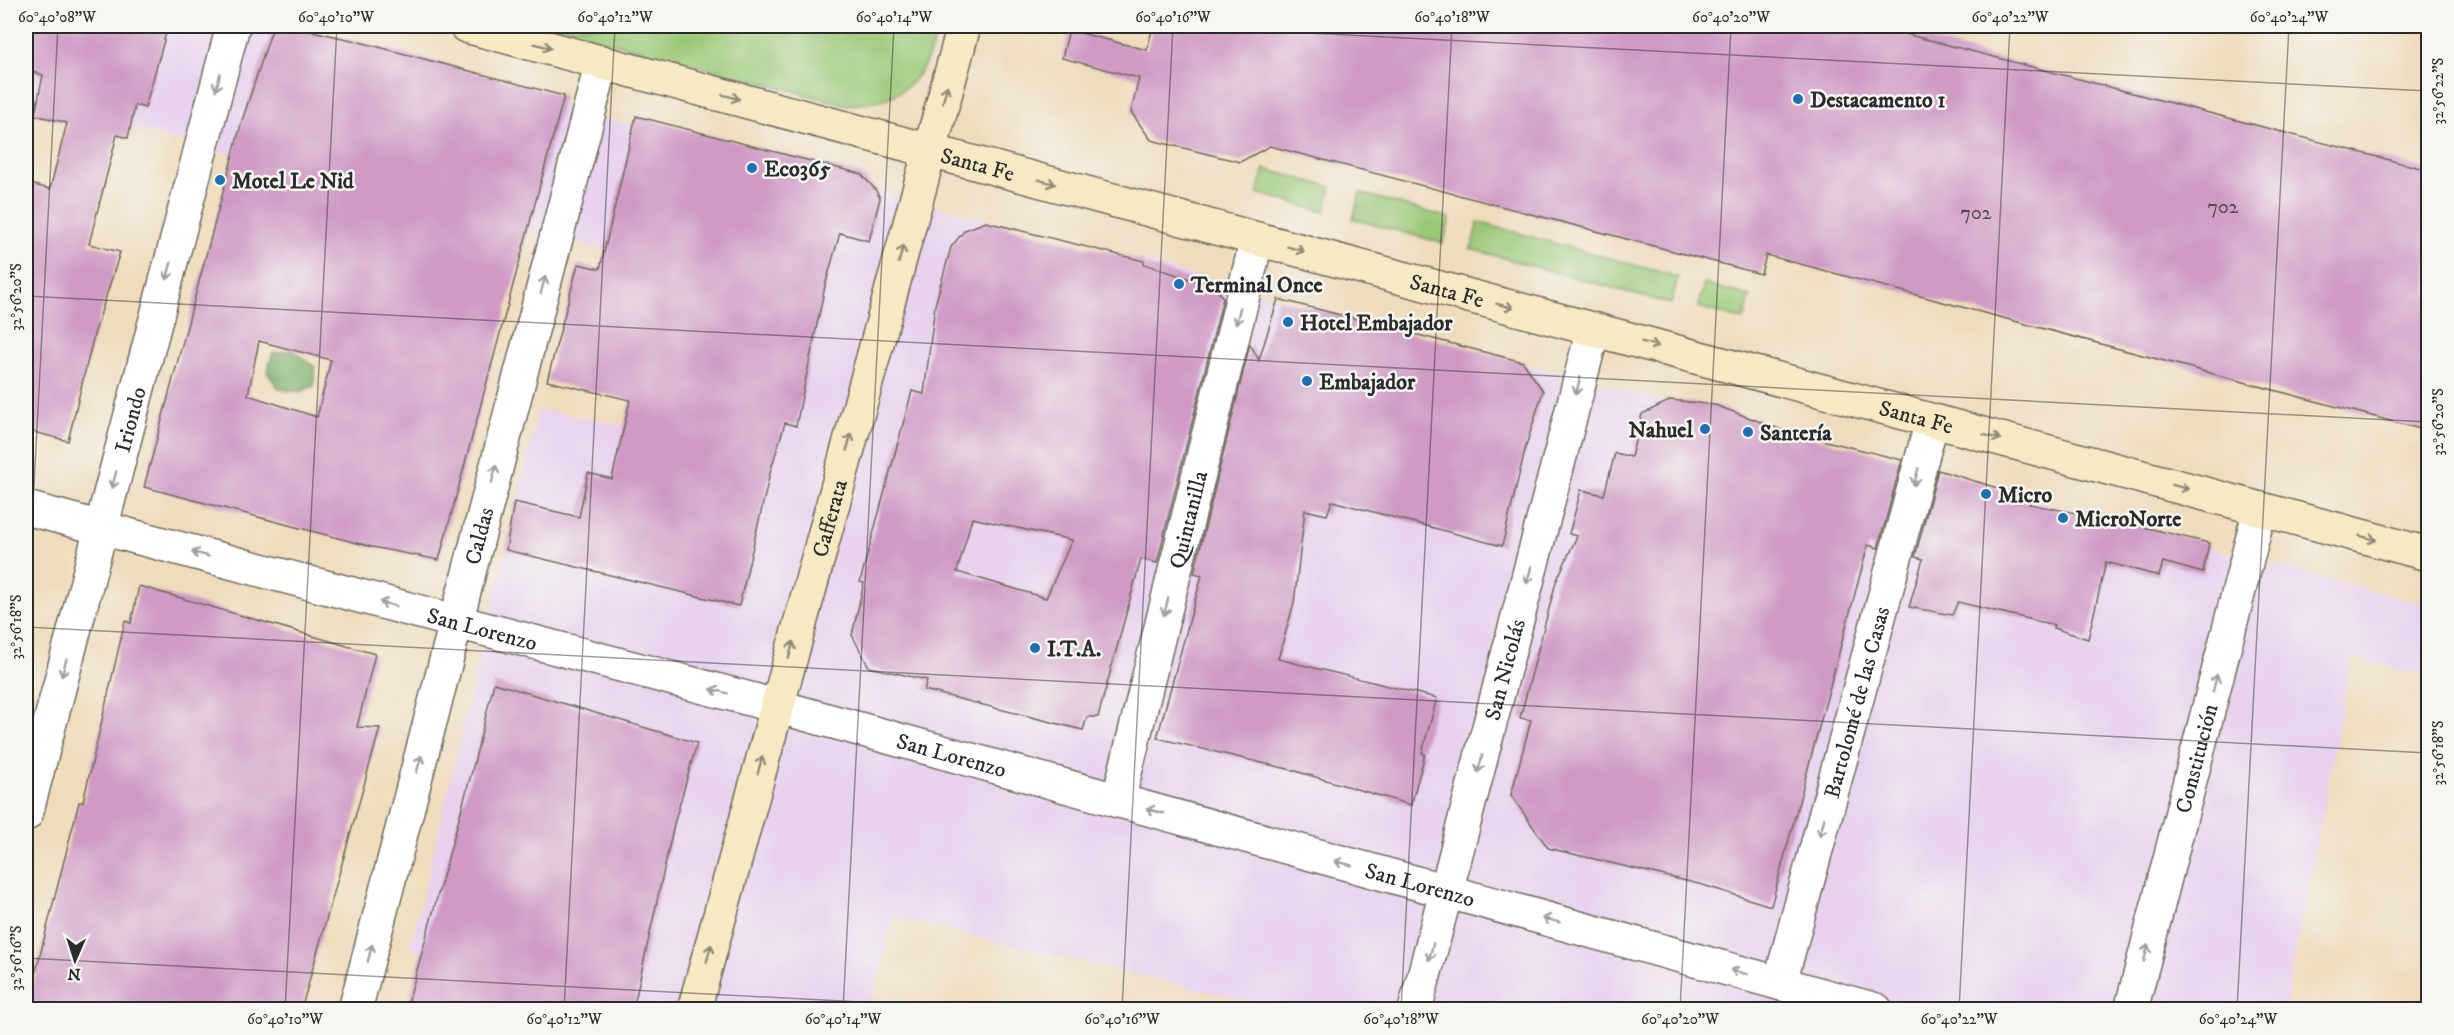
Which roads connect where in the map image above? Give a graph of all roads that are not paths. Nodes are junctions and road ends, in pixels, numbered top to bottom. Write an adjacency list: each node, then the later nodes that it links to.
1 (233, 26): 11 (street, Iriondo, one-way to 11)
2 (466, 26): 4 (main road, Santa Fe, one-way to 4)
3 (964, 26): 5 (main road, Cafferata, one-way to 3)
4 (602, 62): 5 (main road, Santa Fe, one-way to 5); 13 (street, Caldas, one-way to 4)
5 (930, 151): 6 (main road, Santa Fe, one-way to 6); 14 (main road, Cafferata, one-way to 5)
6 (1257, 239): 7 (main road, Santa Fe, one-way to 7); 15 (street, Quintanilla, one-way to 15)
7 (1593, 330): 8 (main road, Santa Fe, one-way to 8); 17 (street, San Nicolás, one-way to 17)
8 (1932, 420): 10 (main road, Santa Fe, one-way to 10); 18 (street, Bartolomé de las Casas, one-way to 18)
9 (26, 508): 11 (street, San Lorenzo)
10 (2260, 508): 12 (main road, Santa Fe, one-way to 12); 23 (street, Constitución, one-way to 10)
11 (101, 528): 13 (street, San Lorenzo, one-way to 11); 16 (street, Iriondo, one-way to 16)
12 (2428, 554)
13 (456, 622): 14 (street, San Lorenzo, one-way to 13); 19 (street, Caldas, one-way to 13)
14 (776, 706): 15 (street, San Lorenzo); 20 (main road, Cafferata, one-way to 14)
15 (1118, 801): 17 (street, San Lorenzo, one-way to 15)
16 (26, 814)
17 (1447, 892): 18 (street, San Lorenzo, one-way to 17); 21 (street, San Nicolás, one-way to 21)
18 (1780, 983): 22 (street, San Lorenzo)
19 (355, 1010)
20 (694, 1010)
21 (1415, 1010)
22 (1876, 1010)
23 (2131, 1010)

